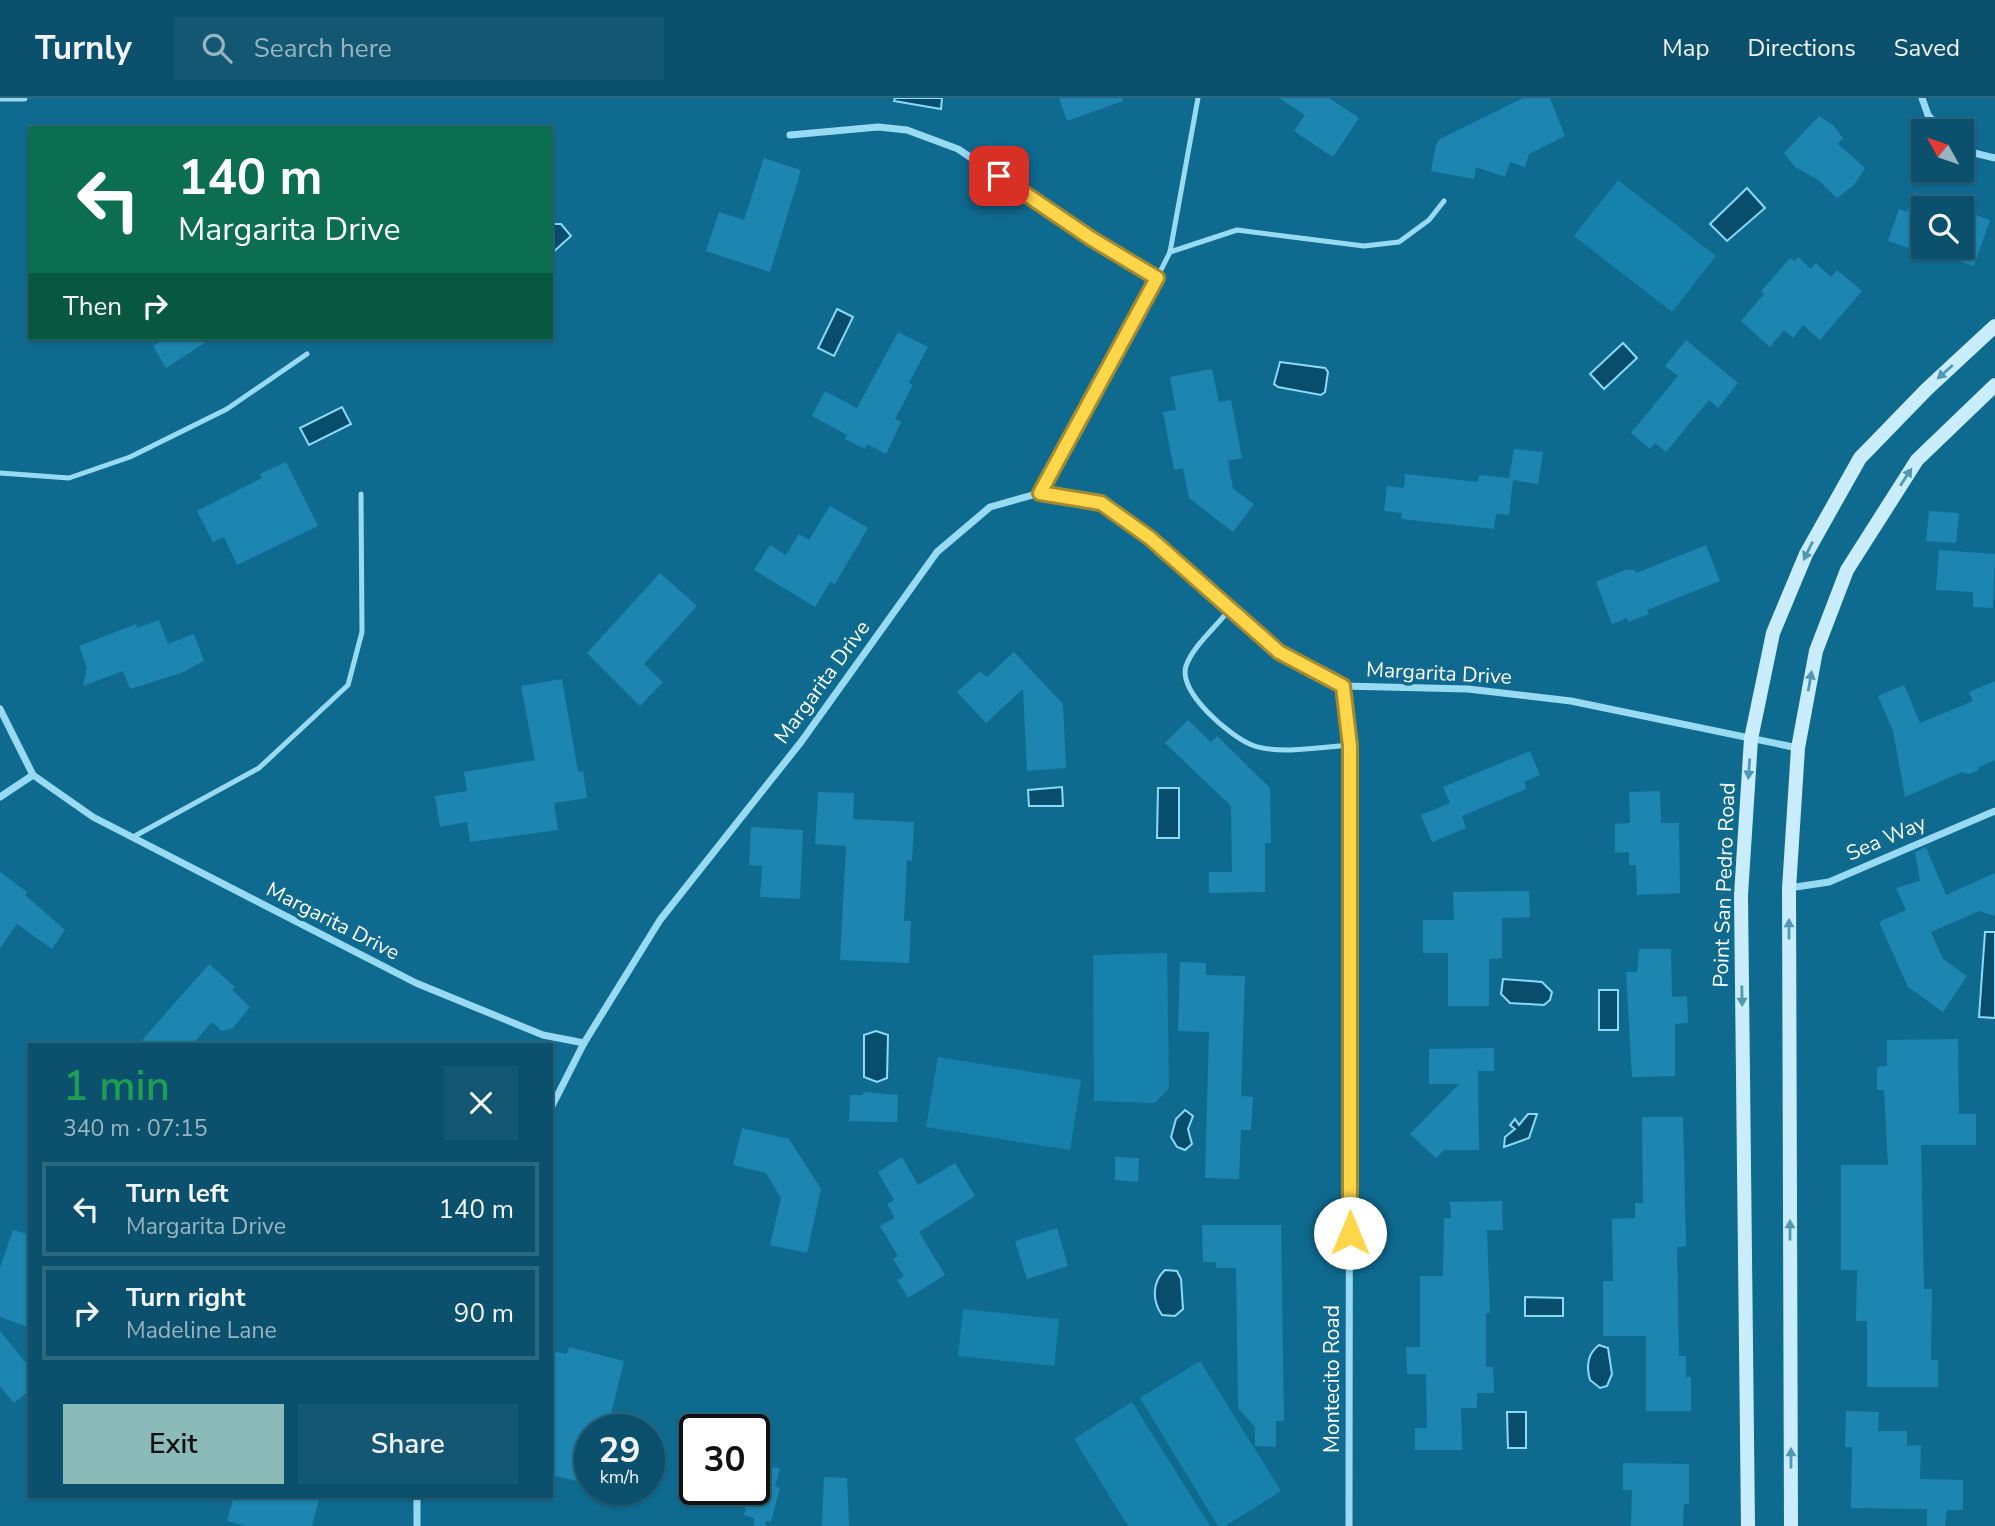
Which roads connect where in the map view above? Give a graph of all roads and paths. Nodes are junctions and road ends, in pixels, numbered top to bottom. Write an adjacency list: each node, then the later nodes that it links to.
1 (1, 98): 2 (street)
2 (24, 98)
3 (1198, 98): 10 (lane)
4 (1922, 98): 5 (street)
5 (1932, 119)
6 (790, 135): 11 (street)
7 (1974, 153): 8 (street)
8 (1995, 158)
9 (1444, 201): 10 (lane)
10 (1170, 252): 11 (lane)
11 (1157, 278): 16 (street)
12 (1995, 326): 21 (main road, Point San Pedro Road, one-way to 21)
13 (307, 354): 15 (lane)
14 (1995, 385): 23 (main road, one-way to 14)
15 (0, 473)
16 (1040, 493): 18 (street, Margarita Drive); 29 (street, Margarita Drive)
17 (361, 494): 27 (lane)
18 (1229, 610): 19 (street, Margarita Drive); 22 (lane)
19 (1343, 686): 21 (street, Margarita Drive); 22 (street, Montecito Road)
20 (0, 709): 24 (street, Margarita Drive)
21 (1751, 739): 23 (street, Margarita Drive); 34 (main road, Point San Pedro Road, one-way to 34)
22 (1350, 746): 33 (street, Montecito Road)
23 (1798, 748): 28 (main road)
24 (33, 775): 25 (street); 27 (street, Margarita Drive)
25 (0, 797)
26 (1995, 811): 28 (street, Sea Way)
27 (133, 837): 29 (street, Margarita Drive)
28 (1789, 888): 35 (main road, one-way to 28)
29 (584, 1043): 30 (street)
30 (553, 1104)
31 (417, 1498): 32 (street)
32 (417, 1526)
33 (1349, 1526)
34 (1748, 1526)
35 (1791, 1526)

